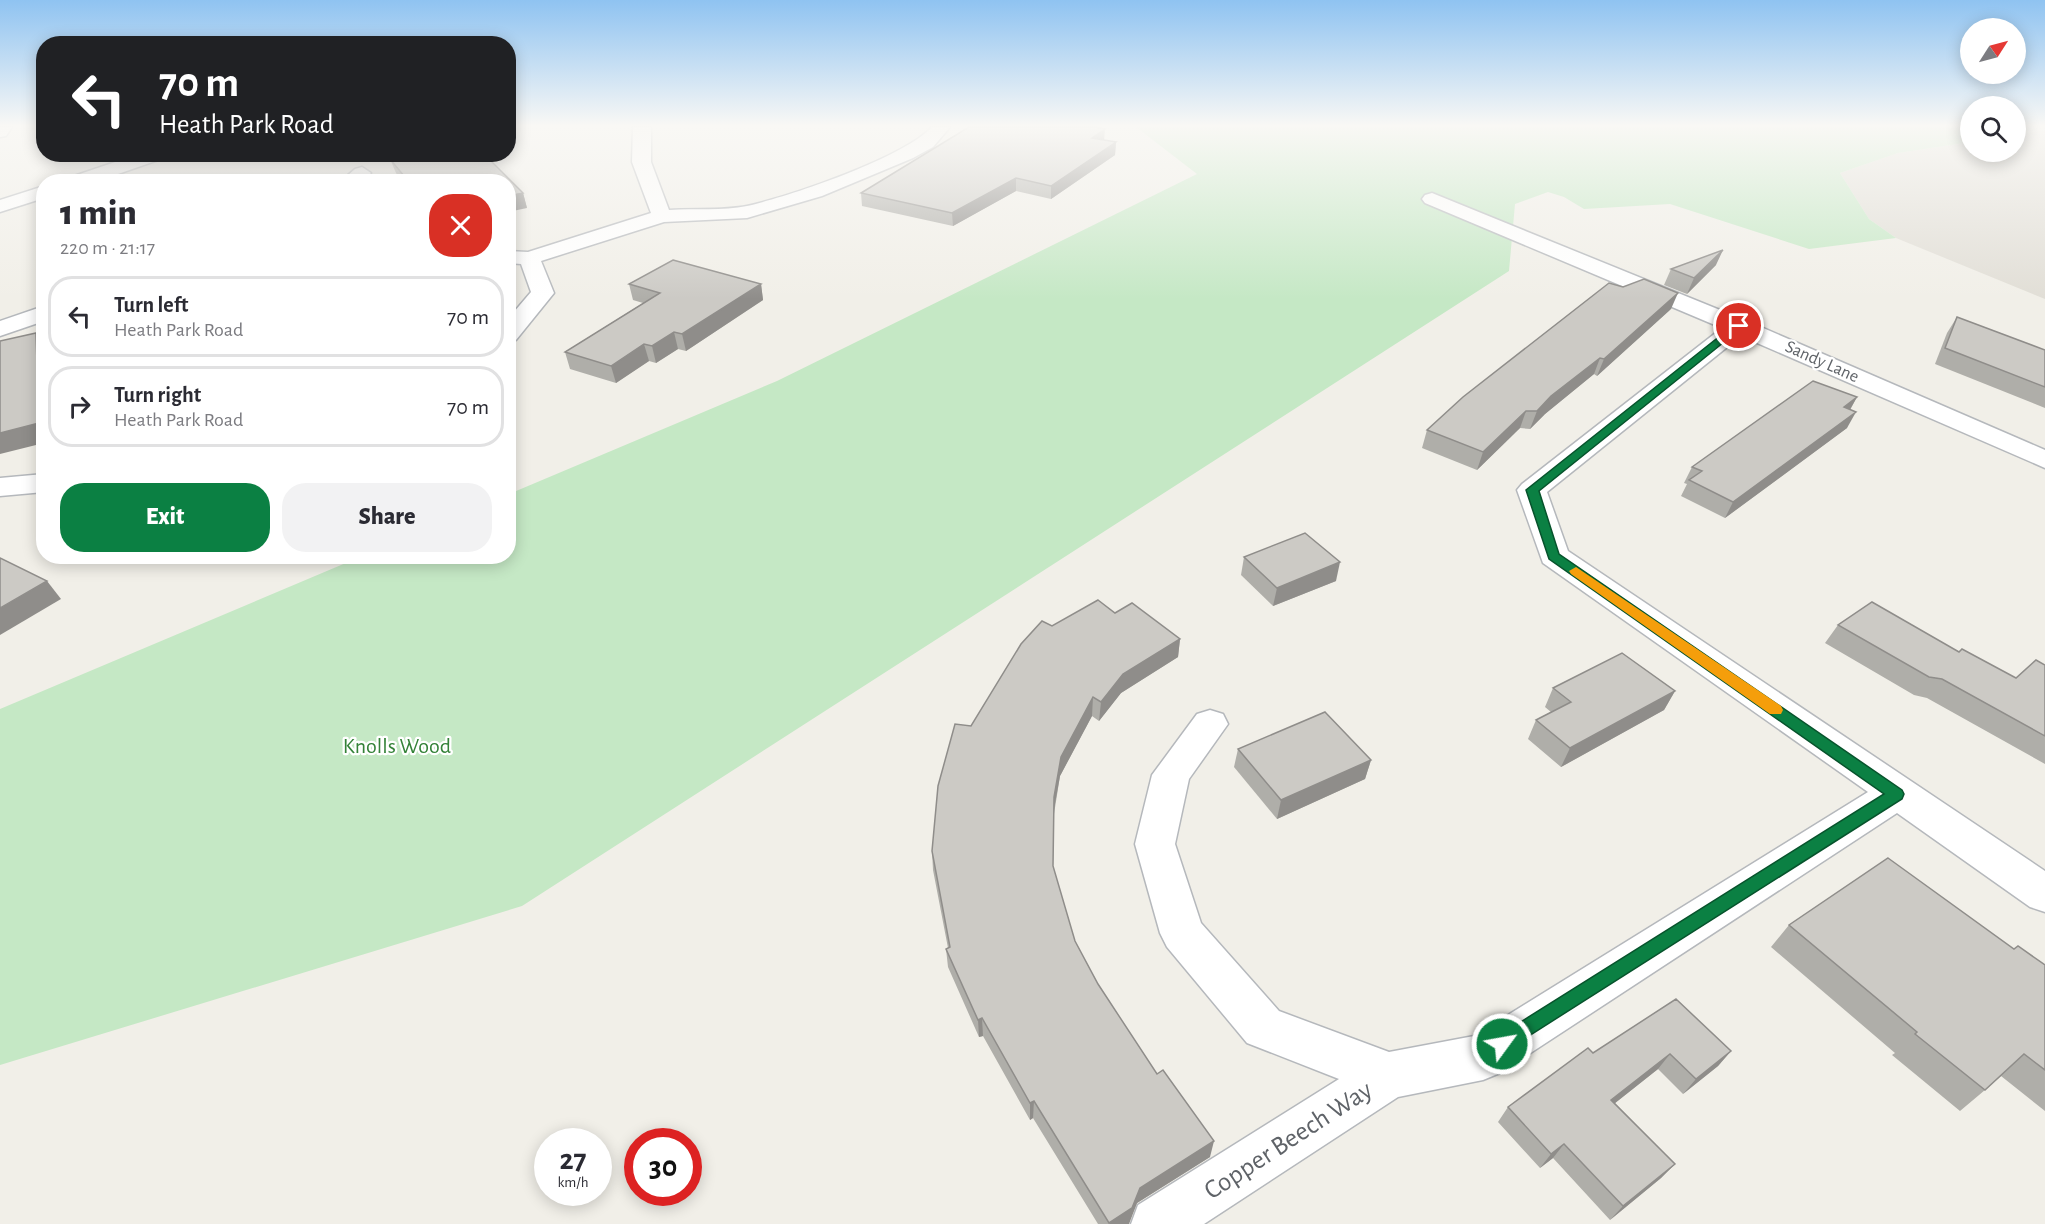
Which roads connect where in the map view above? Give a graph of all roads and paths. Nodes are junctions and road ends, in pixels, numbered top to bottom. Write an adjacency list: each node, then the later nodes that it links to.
1 (648, 184): 6 (street)
2 (834, 184): 6 (street)
3 (36, 195): 5 (street)
4 (1432, 199): 10 (street, Sandy Lane)
5 (0, 206)
6 (662, 216): 7 (street)
7 (518, 257): 9 (street)
8 (36, 316): 11 (street)
9 (516, 325)
10 (1739, 326): 12 (street, Sandy Lane); 16 (street)
11 (0, 329)
12 (2045, 460)
13 (36, 485): 14 (street)
14 (0, 487)
15 (1210, 724): 18 (street, Copper Beech Way)
16 (1896, 794): 17 (street); 18 (street, Copper Beech Way)
17 (2045, 894)
18 (1389, 1075): 19 (street, Copper Beech Way)
19 (1157, 1224)

